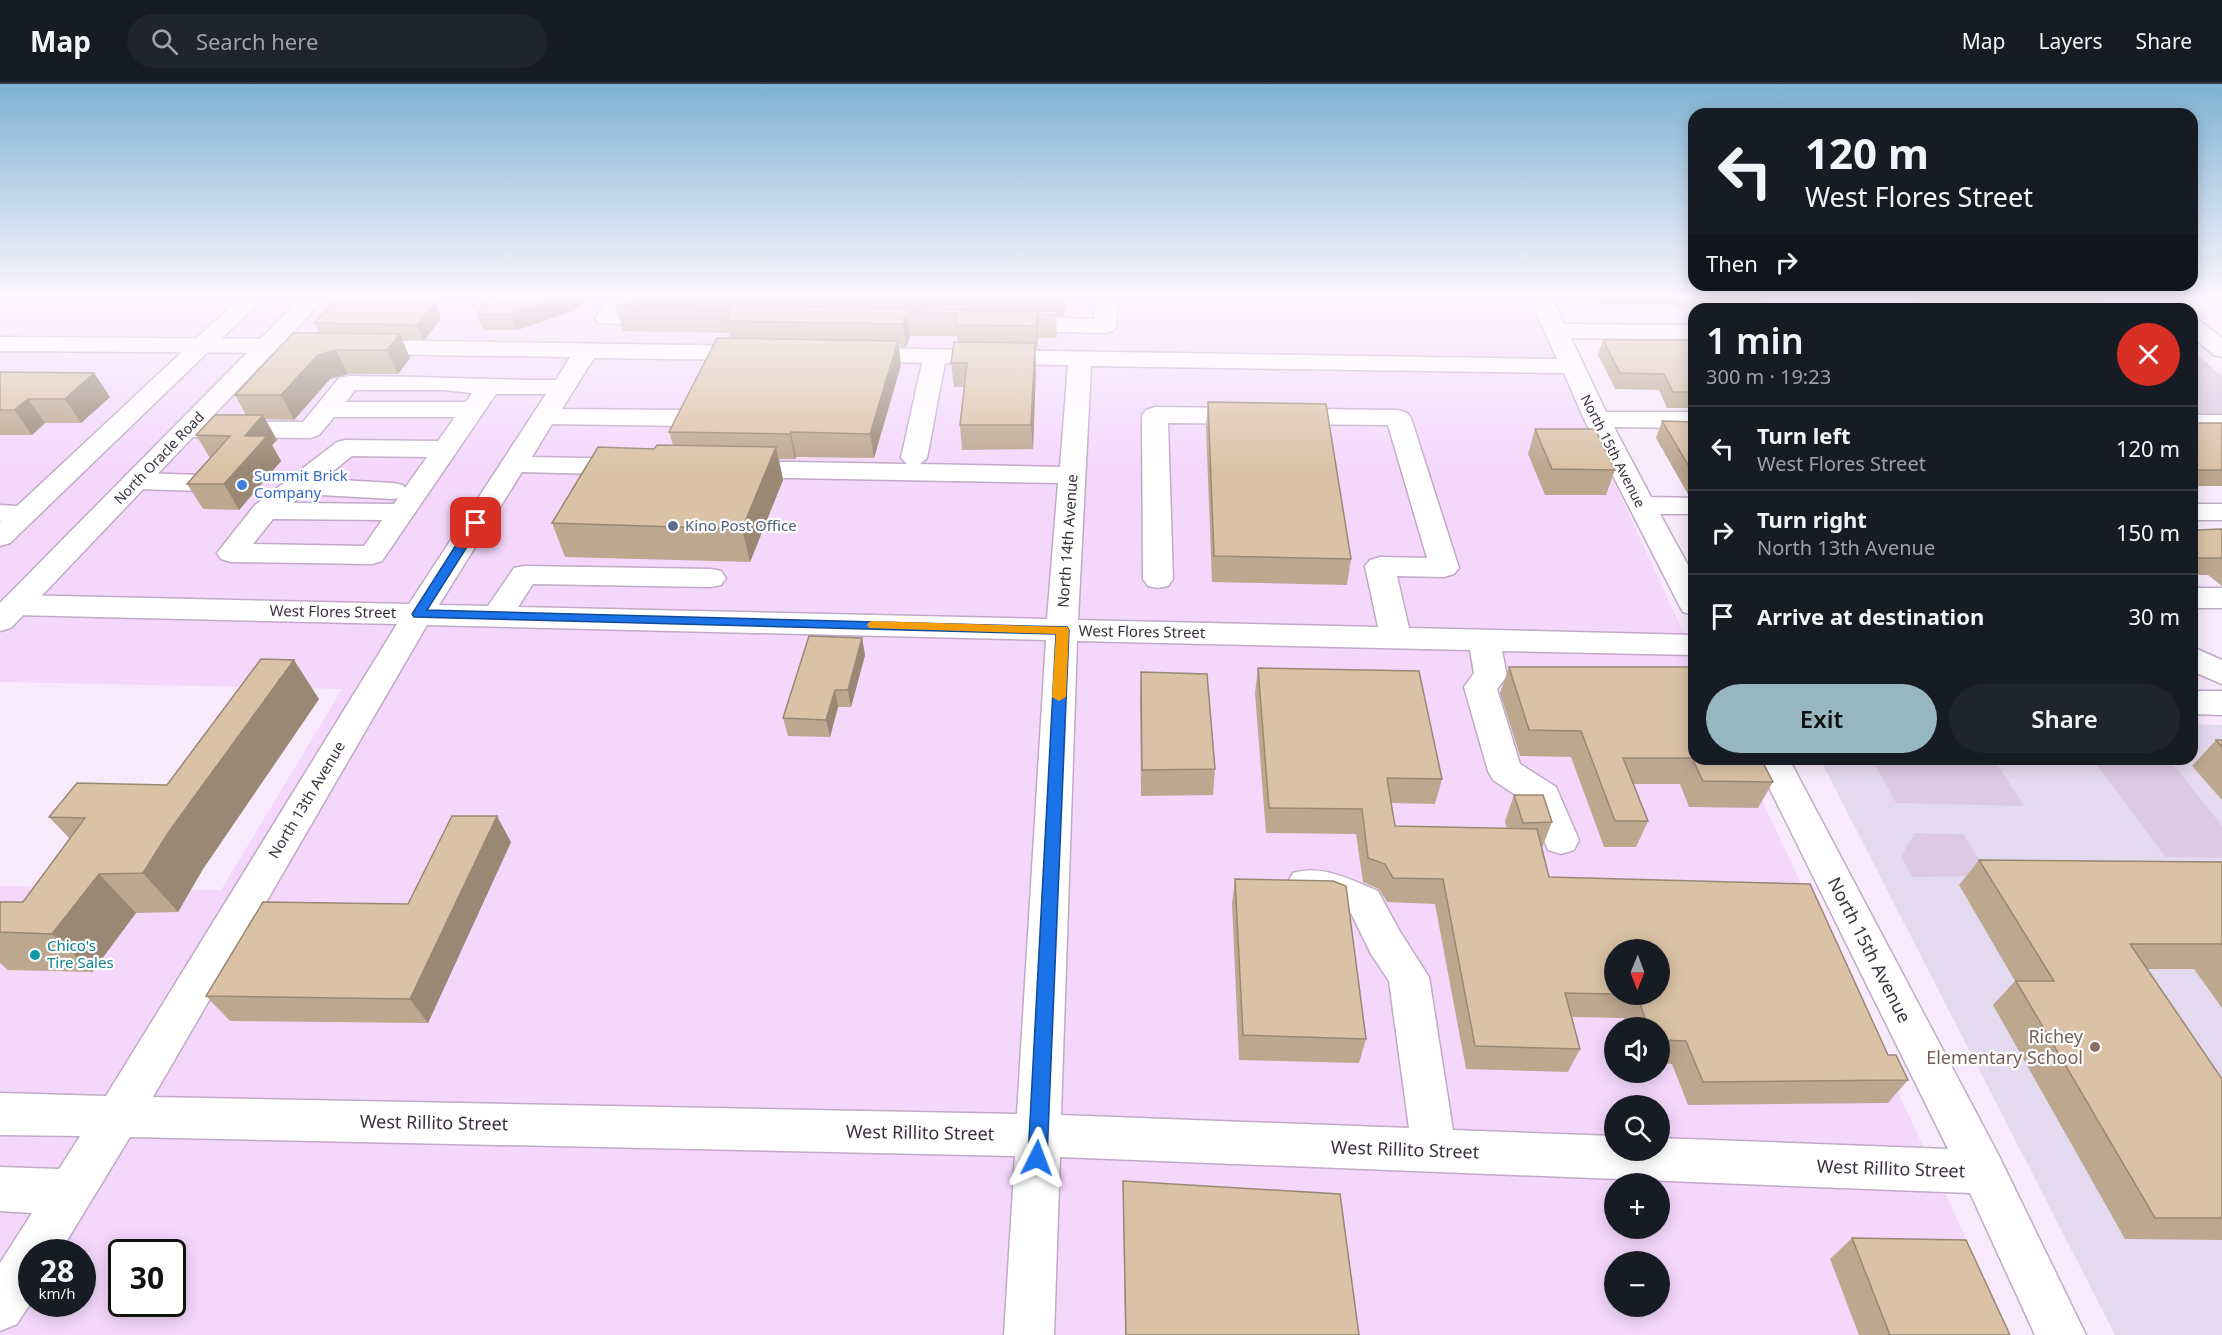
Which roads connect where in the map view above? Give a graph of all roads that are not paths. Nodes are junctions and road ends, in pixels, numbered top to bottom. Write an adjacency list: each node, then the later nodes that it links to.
1 (195, 352): 38 (street)
2 (262, 352): 21 (street, North Oracle Road)
3 (585, 352): 12 (street, North 13th Avenue)
4 (672, 352): 6 (street)
5 (1566, 352): 10 (street, North 15th Avenue)
6 (772, 354)
7 (830, 355): 8 (street)
8 (935, 356): 9 (street); 23 (street)
9 (1080, 359): 10 (street); 28 (street, North 14th Avenue)
10 (1571, 366): 17 (street, North 15th Avenue)
11 (489, 387): 12 (street); 13 (street); 14 (street)
12 (562, 387): 15 (street, North 13th Avenue)
13 (327, 409): 14 (street); 21 (street)
14 (473, 410): 22 (street)
15 (544, 416): 16 (street); 24 (street, North 13th Avenue)
16 (682, 418)
17 (1597, 419): 18 (street); 33 (street, North 15th Avenue)
18 (1688, 420)
19 (2198, 423): 20 (street)
20 (2222, 423)
21 (187, 429): 29 (street, North Oracle Road)
22 (446, 448): 27 (street); 32 (street)
23 (914, 458)
24 (514, 464): 25 (street); 46 (street, North 13th Avenue)
25 (656, 467)
26 (716, 468): 28 (street)
27 (319, 469): 31 (street); 32 (street)
28 (1072, 475): 48 (street, North 14th Avenue)
29 (136, 481): 30 (street); 45 (street, North Oracle Road)
30 (201, 483)
31 (298, 486): 32 (street); 35 (street)
32 (416, 492): 35 (street); 35 (street)
33 (1641, 505): 34 (street); 42 (street, North 15th Avenue)
34 (1688, 506)
35 (265, 511)
36 (2198, 512): 37 (street)
37 (2222, 512)
38 (13, 513): 39 (street)
39 (0, 537)
40 (711, 578): 47 (street)
41 (1158, 579): 49 (street)
42 (1688, 593)
43 (2198, 598): 44 (street)
44 (2222, 598)
45 (8, 613): 46 (street, West Flores Street)
46 (418, 614): 47 (street, West Flores Street); 59 (street, North 13th Avenue)
47 (497, 616): 48 (street, West Flores Street)
48 (1062, 630): 49 (street, West Flores Street); 61 (street, North 14th Avenue)
49 (1396, 638): 50 (street, West Flores Street)
50 (1484, 640): 51 (street, West Flores Street); 57 (street)
51 (1688, 645)
52 (2198, 661): 53 (street)
53 (2222, 673)
54 (2198, 703): 55 (street)
55 (2222, 703)
56 (1775, 765): 63 (street, North 15th Avenue)
57 (1561, 840)
58 (1297, 882): 62 (street)
59 (118, 1116): 60 (street, West Rillito Street); 61 (street, West Rillito Street); 65 (street, North 13th Avenue)
60 (3, 1118)
61 (1038, 1136): 62 (street, West Rillito Street); 69 (street, North 14th Avenue)
62 (1434, 1151): 63 (street, West Rillito Street)
63 (1983, 1172): 70 (street, North 15th Avenue)
64 (0, 1189): 65 (street)
65 (71, 1192): 66 (street, North 13th Avenue)
66 (42, 1239)
67 (18, 1278): 68 (street, North 13th Avenue)
68 (0, 1307)
69 (1029, 1335)
70 (2061, 1335)

